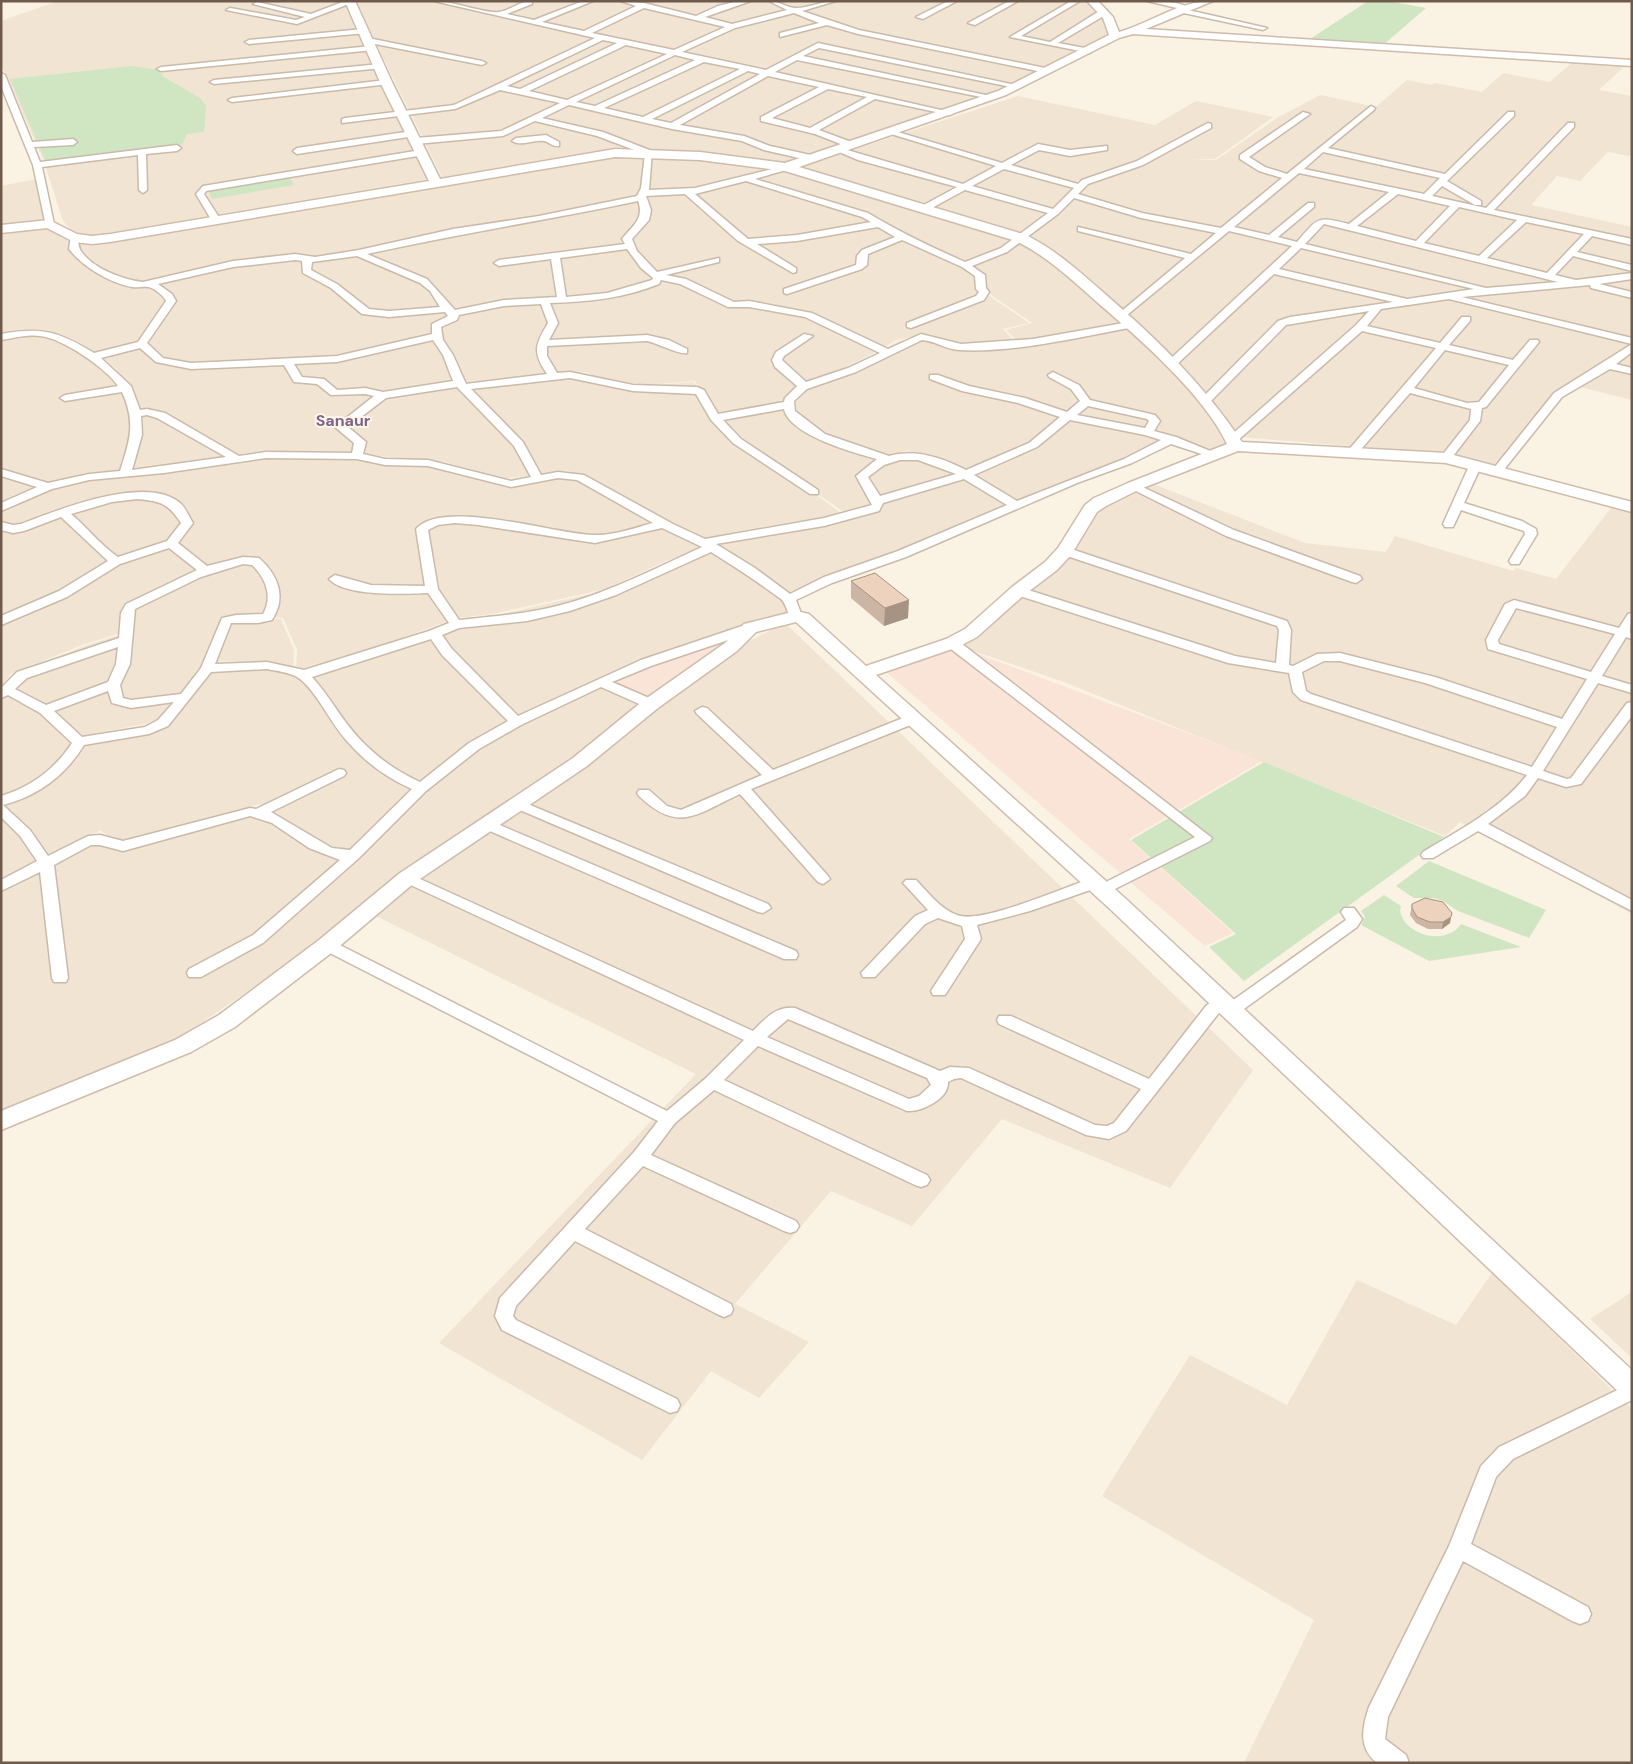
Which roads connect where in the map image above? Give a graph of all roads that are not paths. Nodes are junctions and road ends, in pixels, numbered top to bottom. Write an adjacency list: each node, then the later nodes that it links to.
1 (437, 1): 22 (street)
2 (590, 1): 26 (street)
3 (624, 1): 17 (street)
4 (748, 1): 25 (street)
5 (772, 1): 20 (street)
6 (833, 1): 20 (street)
7 (954, 1): 24 (street)
8 (1015, 1): 28 (street)
9 (1077, 1): 40 (street)
10 (1092, 1): 21 (street)
11 (1150, 1): 18 (street)
12 (350, 2): 16 (street); 23 (street); 37 (street)
13 (530, 2): 22 (street)
14 (1205, 2): 18 (street)
15 (257, 4): 23 (street)
16 (317, 4)
17 (644, 5): 25 (street); 33 (street)
18 (1182, 9): 30 (street); 31 (street)
19 (230, 10): 23 (street)
20 (796, 11): 27 (street); 29 (street)
21 (1104, 12): 35 (street); 40 (street)
22 (500, 14): 26 (street)
23 (315, 16)
24 (920, 17)
25 (697, 18): 29 (street)
26 (534, 22): 33 (street)
27 (826, 23): 32 (street); 34 (street)
28 (972, 23)
29 (732, 26): 43 (street)
30 (1263, 28)
31 (1133, 31): 35 (street); 47 (street)
32 (858, 32): 41 (street); 51 (street)
33 (585, 33): 36 (street)
34 (783, 35)
35 (1115, 36): 42 (street)
36 (602, 37): 39 (street); 59 (street)
37 (368, 40): 38 (street); 46 (street); 48 (street); 49 (street)
38 (250, 42)
39 (625, 42): 43 (street); 60 (street)
40 (1050, 44): 42 (street)
41 (828, 47): 44 (street); 58 (street)
42 (1087, 51): 51 (street)
43 (675, 52): 45 (street); 64 (street)
44 (795, 56): 52 (street); 62 (street)
45 (703, 59): 50 (street); 66 (street)
46 (482, 63)
47 (1632, 63)
48 (380, 66): 54 (street); 55 (street)
49 (161, 69)
50 (746, 69): 52 (street); 72 (street)
51 (1047, 71): 58 (street)
52 (770, 73): 57 (street); 75 (street)
53 (1, 75): 56 (street)
54 (214, 82)
55 (386, 82): 63 (street); 68 (street)
56 (4, 86): 82 (street)
57 (827, 86): 61 (street); 78 (street)
58 (1016, 86): 62 (street)
59 (499, 87): 60 (street); 68 (street)
60 (523, 91): 64 (street)
61 (875, 96): 67 (street); 78 (street)
62 (991, 97): 67 (street)
63 (232, 100)
64 (570, 103): 66 (street); 71 (street)
65 (1371, 108): 87 (street)
66 (595, 109): 72 (street)
67 (950, 113): 79 (street)
68 (402, 114): 73 (street); 80 (street)
69 (1306, 114): 97 (street)
70 (1511, 114): 99 (street)
71 (535, 119): 77 (street); 90 (street)
72 (644, 120): 75 (street)
73 (345, 121)
74 (1571, 125): 112 (street)
75 (672, 126): 92 (street)
76 (1208, 126): 102 (street)
77 (508, 131): 80 (street); 83 (street)
78 (810, 131): 84 (street)
79 (894, 132): 84 (street); 94 (street)
80 (414, 137): 88 (street); 91 (street)
81 (73, 142): 82 (street)
82 (29, 144): 93 (street)
83 (556, 144)
84 (845, 147): 92 (street); 101 (street)
85 (176, 148): 89 (street)
86 (1104, 148): 94 (street)
87 (1321, 149): 96 (street); 99 (street)
88 (297, 151)
89 (142, 152): 93 (street); 103 (street)
90 (649, 152): 95 (street); 100 (street); 106 (street)
91 (422, 153): 100 (street); 114 (street)
92 (812, 158): 95 (street)
93 (37, 165): 117 (street)
94 (1006, 165): 101 (street); 102 (street)
95 (786, 167): 98 (street); 111 (street)
96 (1298, 170): 97 (street); 105 (street)
97 (1288, 177): 121 (street)
98 (746, 179): 104 (street); 116 (street)
99 (1444, 180): 108 (street); 112 (street)
100 (436, 183): 114 (street)
101 (962, 187): 111 (street); 113 (street)
102 (1079, 187): 107 (street)
103 (143, 190)
104 (687, 191): 106 (street); 127 (street)
105 (1395, 192): 108 (street); 118 (street)
106 (642, 195): 131 (street); 132 (street)
107 (1072, 195): 113 (street); 121 (street)
108 (1425, 198): 109 (street)
109 (1457, 204): 112 (street); 130 (street)
110 (1310, 205): 126 (street)
111 (926, 208): 125 (street)
112 (1490, 210): 115 (street)
113 (1055, 212): 125 (street)
114 (215, 219): 124 (street)
115 (1524, 219): 122 (street); 138 (street)
116 (882, 223): 123 (street); 127 (street)
117 (49, 224): 119 (street); 124 (street)
118 (1351, 227): 129 (street); 130 (street)
119 (1, 229)
120 (1081, 229): 135 (street)
121 (1224, 229): 126 (street); 135 (street)
122 (1590, 233): 128 (street); 133 (street)
123 (902, 237): 140 (street); 150 (street)
124 (74, 238): 147 (street)
125 (1020, 238): 140 (street); 159 (street)
126 (1272, 238): 129 (street)
127 (747, 242): 142 (street)
128 (1632, 242)
129 (1299, 244): 143 (street); 149 (street)
130 (1418, 244): 138 (street)
131 (631, 246): 134 (street); 144 (street)
132 (360, 253): 136 (street); 157 (street)
133 (1571, 253): 141 (street); 145 (street)
134 (555, 257): 139 (street); 153 (street)
135 (1192, 257): 159 (street)
136 (307, 260): 147 (street); 157 (street)
137 (716, 260): 144 (street)
138 (1481, 260): 145 (street)
139 (499, 263)
140 (964, 266): 160 (street)
141 (1632, 268)
142 (793, 270)
143 (1271, 270): 155 (street); 175 (street)
144 (656, 276): 153 (street); 172 (street)
145 (1549, 276): 148 (street)
146 (1632, 276): 148 (street)
147 (150, 283): 168 (street)
148 (1579, 283): 149 (street); 151 (street)
149 (1490, 290): 152 (street)
150 (787, 291)
151 (1632, 295)
152 (1443, 296): 155 (street); 165 (street)
153 (562, 300): 154 (street)
154 (545, 302): 157 (street); 167 (street)
155 (1409, 302): 156 (street)
156 (1378, 308): 161 (street); 188 (street)
157 (450, 311): 162 (street)
158 (1466, 319): 170 (street)
159 (1125, 321): 172 (street); 175 (street)
160 (911, 324)
161 (1360, 327): 170 (street); 197 (street)
162 (437, 336): 174 (street); 182 (street)
163 (808, 336): 183 (street)
164 (1, 337): 173 (street)
165 (1632, 341)
166 (1534, 342): 176 (street)
167 (541, 343): 171 (street); 180 (street)
168 (142, 344): 173 (street); 174 (street)
169 (1632, 346): 177 (street)
170 (1442, 347): 176 (street); 185 (street)
171 (683, 352)
172 (887, 352): 183 (street)
173 (95, 356): 184 (street)
174 (288, 362): 186 (street)
175 (1171, 364): 188 (street)
176 (1516, 364): 191 (street)
177 (1608, 364): 178 (street); 205 (street)
178 (1632, 371)
179 (1053, 375): 189 (street)
180 (554, 377): 182 (street); 194 (street)
181 (934, 377): 193 (street)
182 (462, 385): 186 (street); 209 (street)
183 (802, 387): 190 (street)
184 (128, 388): 187 (street); 192 (street)
185 (1408, 388): 191 (street); 198 (street)
186 (383, 394): 200 (street)
187 (66, 398)
188 (1206, 400): 197 (street)
189 (1086, 402): 193 (street); 195 (street)
190 (788, 405): 194 (street); 202 (street)
191 (1476, 407): 203 (street)
192 (136, 414): 201 (street); 207 (street)
193 (1070, 417): 195 (street); 208 (street)
194 (716, 418): 212 (street)
195 (1148, 432): 196 (street)
196 (1172, 439): 199 (street); 214 (street)
197 (1234, 442): 198 (street); 199 (street)
198 (1352, 452): 203 (street)
199 (1214, 455): 211 (street)
200 (357, 456): 201 (street); 209 (street)
201 (235, 458): 207 (street)
202 (885, 458): 208 (street); 213 (street)
203 (1446, 458): 204 (street)
204 (1476, 464): 205 (street); 215 (street)
205 (1498, 470): 217 (street)
206 (1, 472): 210 (street)
207 (125, 474): 210 (street)
208 (965, 475): 213 (street); 214 (street)
209 (537, 478): 219 (street)
210 (48, 486): 216 (street)
211 (1134, 486): 224 (street); 229 (street)
212 (814, 492)
213 (877, 501): 223 (street)
214 (1015, 505): 232 (street)
215 (1458, 505): 220 (street); 226 (street)
216 (1, 508)
217 (1632, 508)
218 (63, 513): 221 (street); 222 (street); 225 (street)
219 (663, 524): 223 (street); 230 (street)
220 (1450, 524)
221 (1, 526)
222 (171, 544): 225 (street); 227 (street)
223 (708, 545): 232 (street); 235 (street)
224 (1065, 551): 231 (street); 241 (street)
225 (116, 561): 234 (street)
226 (1515, 561)
227 (205, 571): 239 (street); 242 (street)
228 (335, 579): 230 (street)
229 (1356, 579)
230 (432, 588): 235 (street)
231 (1018, 591): 240 (street); 241 (street)
232 (793, 608): 236 (street); 243 (street)
233 (1632, 617): 238 (street)
234 (1, 621)
235 (456, 624): 237 (street)
236 (750, 628): 246 (street); 251 (street)
237 (434, 634): 244 (street); 256 (street)
238 (1626, 634): 245 (street); 245 (street)
239 (125, 640): 247 (street); 249 (street)
240 (952, 643): 243 (street); 278 (street)
241 (1288, 668): 257 (street); 260 (street)
242 (207, 669): 244 (street); 250 (street)
243 (863, 673): 255 (street)
244 (303, 675): 262 (street)
245 (1592, 678): 248 (street); 257 (street)
246 (601, 682): 251 (street); 256 (street)
247 (113, 686): 250 (street); 253 (street)
248 (1632, 689)
249 (4, 692): 253 (street)
250 (185, 696): 258 (street)
251 (651, 704): 266 (street)
252 (1632, 706): 260 (street)
253 (45, 710): 258 (street)
254 (702, 711): 261 (street)
255 (913, 719): 261 (street); 278 (street)
256 (516, 722): 262 (street)
257 (1563, 724): 260 (street)
258 (79, 742): 265 (street)
259 (339, 773): 268 (street)
260 (1535, 773): 270 (street)
261 (771, 776): 263 (street)
262 (421, 788): 271 (street)
263 (742, 788): 264 (street); 275 (street)
264 (644, 793)
265 (1, 801)
266 (518, 804): 269 (street); 280 (street)
267 (1, 810): 273 (street)
268 (260, 812): 271 (street); 273 (street)
269 (488, 824): 274 (street); 285 (street)
270 (1478, 825): 272 (street); 279 (street)
271 (354, 855): 286 (street)
272 (1428, 855)
273 (46, 864): 277 (street); 288 (street)
274 (407, 878): 284 (street); 292 (street)
275 (823, 879)
276 (911, 883): 281 (street)
277 (1, 886)
278 (1098, 887): 283 (street); 290 (street)
279 (1632, 906)
280 (763, 908)
281 (939, 911): 283 (street); 287 (street)
282 (1349, 912): 290 (street)
283 (968, 921): 289 (street)
284 (327, 945): 296 (street); 297 (street)
285 (790, 955)
286 (195, 973)
287 (869, 973)
288 (60, 978)
289 (939, 991)
290 (1227, 1006): 295 (street); 303 (street)
291 (1005, 1020): 295 (street)
292 (754, 1038): 293 (street); 293 (street); 294 (street)
293 (939, 1080): 295 (street)
294 (712, 1082): 296 (street); 299 (street)
295 (1152, 1087)
296 (669, 1119): 298 (street)
297 (1, 1121)
298 (640, 1157): 300 (street); 301 (street)
299 (921, 1180)
300 (790, 1226)
301 (572, 1231): 302 (street); 304 (street)
302 (724, 1309)
303 (1632, 1389): 305 (street)
304 (670, 1404)
305 (1459, 1548): 306 (street); 307 (street)
306 (1580, 1614)
307 (1398, 1763)

